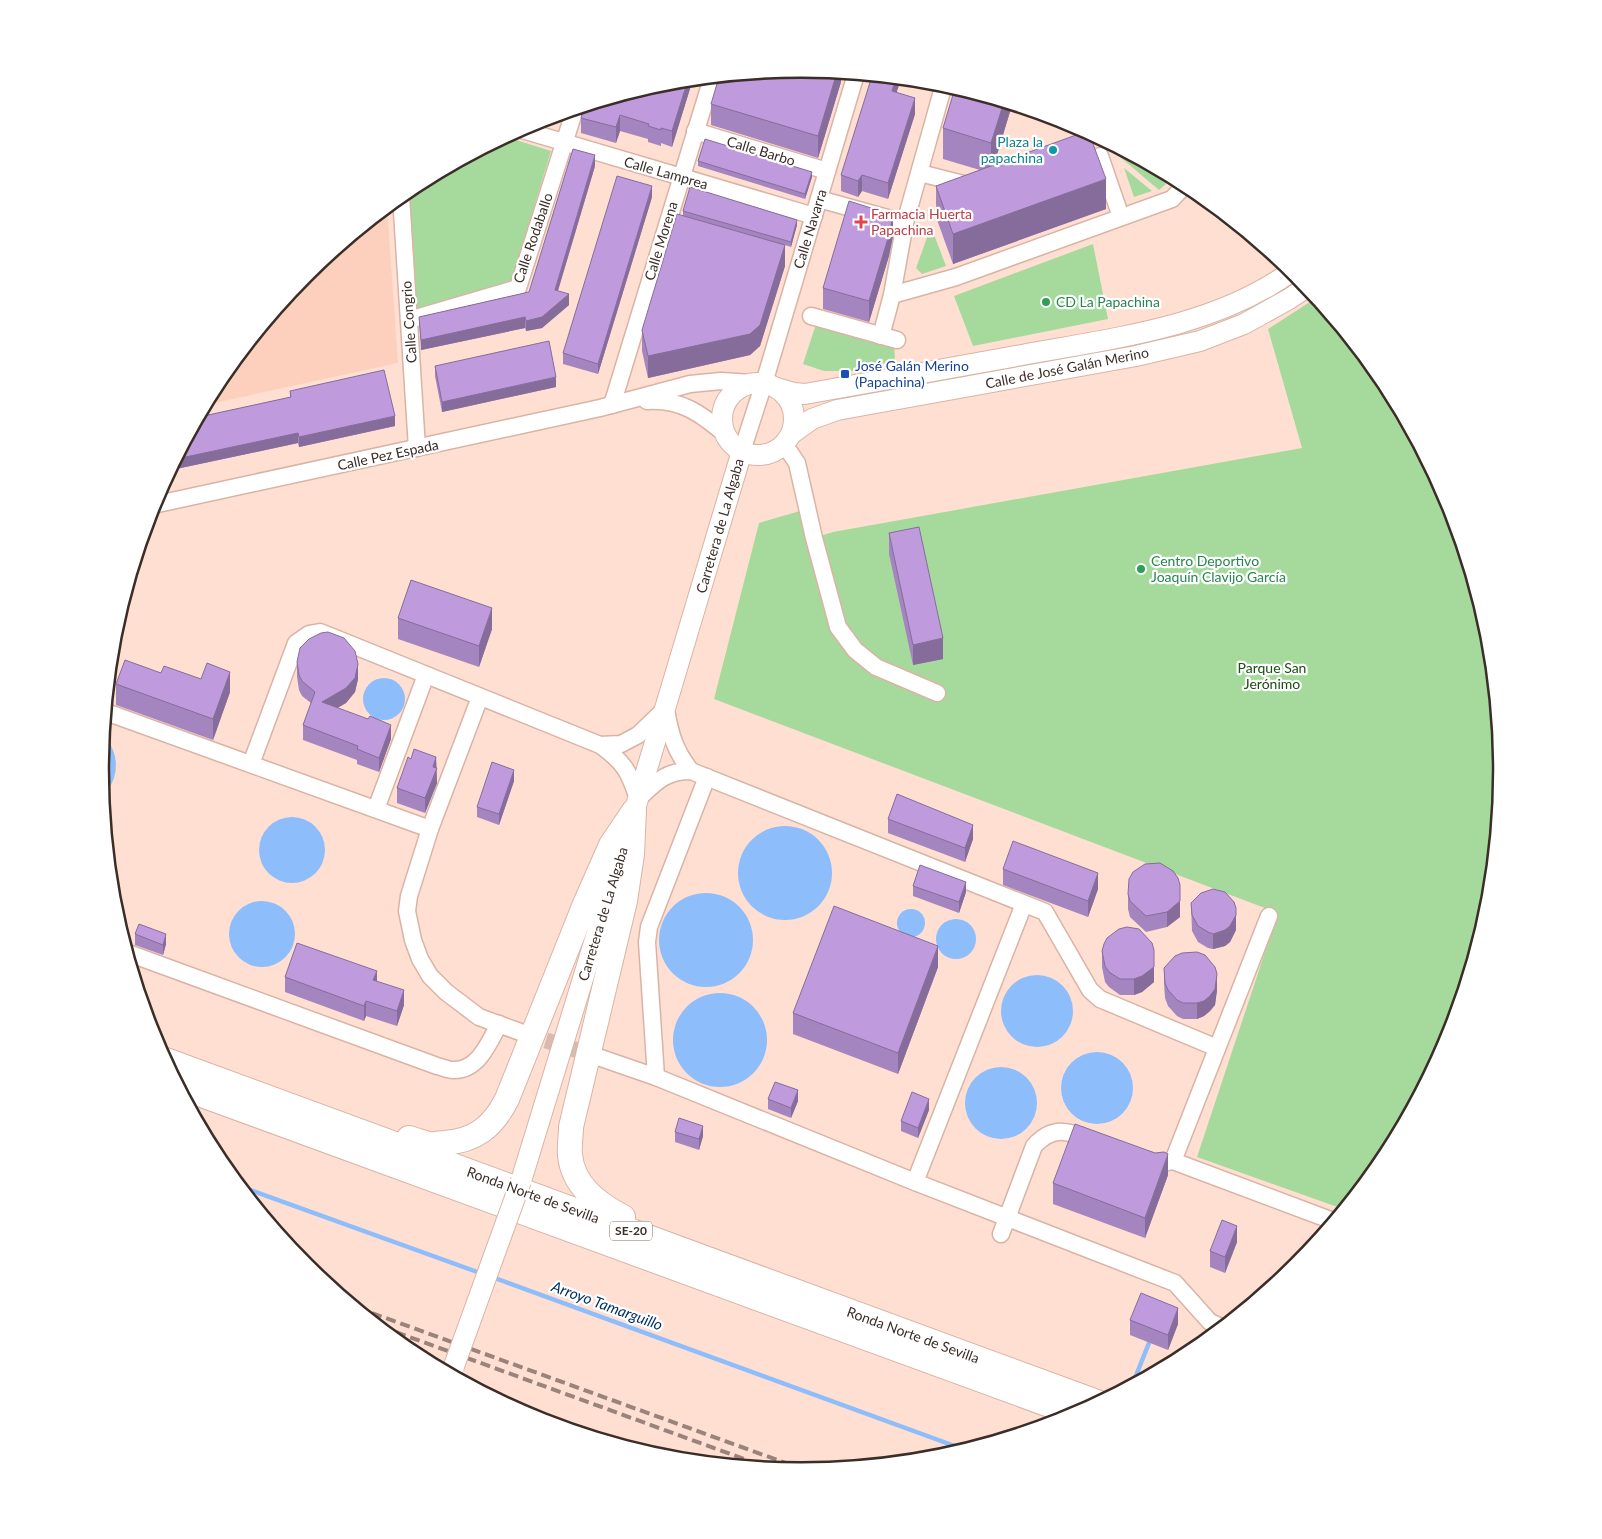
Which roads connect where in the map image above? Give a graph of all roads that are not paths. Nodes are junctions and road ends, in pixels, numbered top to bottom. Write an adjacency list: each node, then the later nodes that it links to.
1 (854, 80): 9 (street, Calle Navarra)
2 (710, 83): 5 (street, Calle Morena)
3 (942, 92): 10 (street)
4 (573, 116): 7 (street, Calle Rodaballo)
5 (695, 131): 9 (street, Calle Barbo); 11 (street, Calle Morena)
6 (529, 133): 7 (street, Calle Lamprea)
7 (564, 143): 11 (street, Calle Lamprea); 23 (street, Calle Rodaballo)
8 (1100, 156): 17 (street)
9 (827, 171): 14 (street, Calle Navarra)
10 (920, 172): 12 (street); 18 (street)
11 (681, 177): 16 (street, Calle Lamprea); 27 (street, Calle Morena)
12 (984, 188)
13 (1180, 191): 17 (street)
14 (819, 199): 16 (street, Calle Navarra); 18 (street)
15 (402, 205): 23 (street, Calle Congrio)
16 (814, 216): 26 (street, Calle Navarra)
17 (1121, 217): 21 (street)
18 (905, 223): 21 (street)
19 (1285, 276): 26 (main road, Calle de José Galán Merino)
20 (1301, 291): 29 (main road, Calle de José Galán Merino)
21 (892, 295): 24 (street)
22 (811, 316): 24 (street)
23 (409, 320): 30 (street, Calle Congrio)
24 (881, 336): 25 (street)
25 (897, 340)
26 (764, 385): 27 (street, Calle Pez Espada); 28 (main road); 29 (main road); 31 (street, Calle Navarra)
27 (617, 403): 28 (street, Calle Pez Espada); 30 (street, Calle Pez Espada)
28 (726, 434): 31 (main road)
29 (782, 444): 31 (main road); 32 (main road, Calle de José Galán Merino); 35 (street)
30 (417, 448): 33 (street, Calle Pez Espada)
31 (742, 451): 32 (main road, Carretera de La Algaba)
32 (728, 499): 37 (main road, Carretera de La Algaba)
33 (164, 500)
34 (426, 675): 36 (street); 40 (street); 44 (street)
35 (937, 693)
36 (480, 697): 39 (street); 45 (street)
37 (665, 708): 39 (street); 41 (street); 43 (main road, Carretera de La Algaba)
38 (111, 714): 40 (street)
39 (600, 745): 43 (street)
40 (251, 764): 44 (street)
41 (691, 771): 42 (street); 43 (street)
42 (707, 777): 46 (street); 54 (street)
43 (636, 805): 55 (highway); 64 (highway); 66 (main road, Carretera de La Algaba, bridge)
44 (376, 809): 45 (street)
45 (430, 829): 49 (street)
46 (1024, 904): 51 (street); 60 (street)
47 (1269, 916): 51 (street)
48 (135, 957): 49 (street)
49 (499, 1024): 50 (street)
50 (523, 1033)
51 (1217, 1048): 59 (street)
52 (595, 1056): 54 (street)
53 (175, 1063): 55 (highway, Ronda Norte de Sevilla / SE-20)
54 (656, 1078): 60 (street)
55 (227, 1083): 64 (highway, Ronda Norte de Sevilla / SE-20)
56 (187, 1089): 68 (highway, Ronda Norte de Sevilla / SE-20)
57 (1103, 1144): 61 (street)
58 (1131, 1154): 59 (street)
59 (1173, 1161): 62 (street)
60 (915, 1182): 61 (street)
61 (1007, 1218): 63 (street); 65 (street)
62 (1328, 1218)
63 (1001, 1234)
64 (776, 1285): 67 (highway, Ronda Norte de Sevilla / SE-20)
65 (1215, 1324)
66 (453, 1368)
67 (1088, 1399)
68 (1063, 1410)

